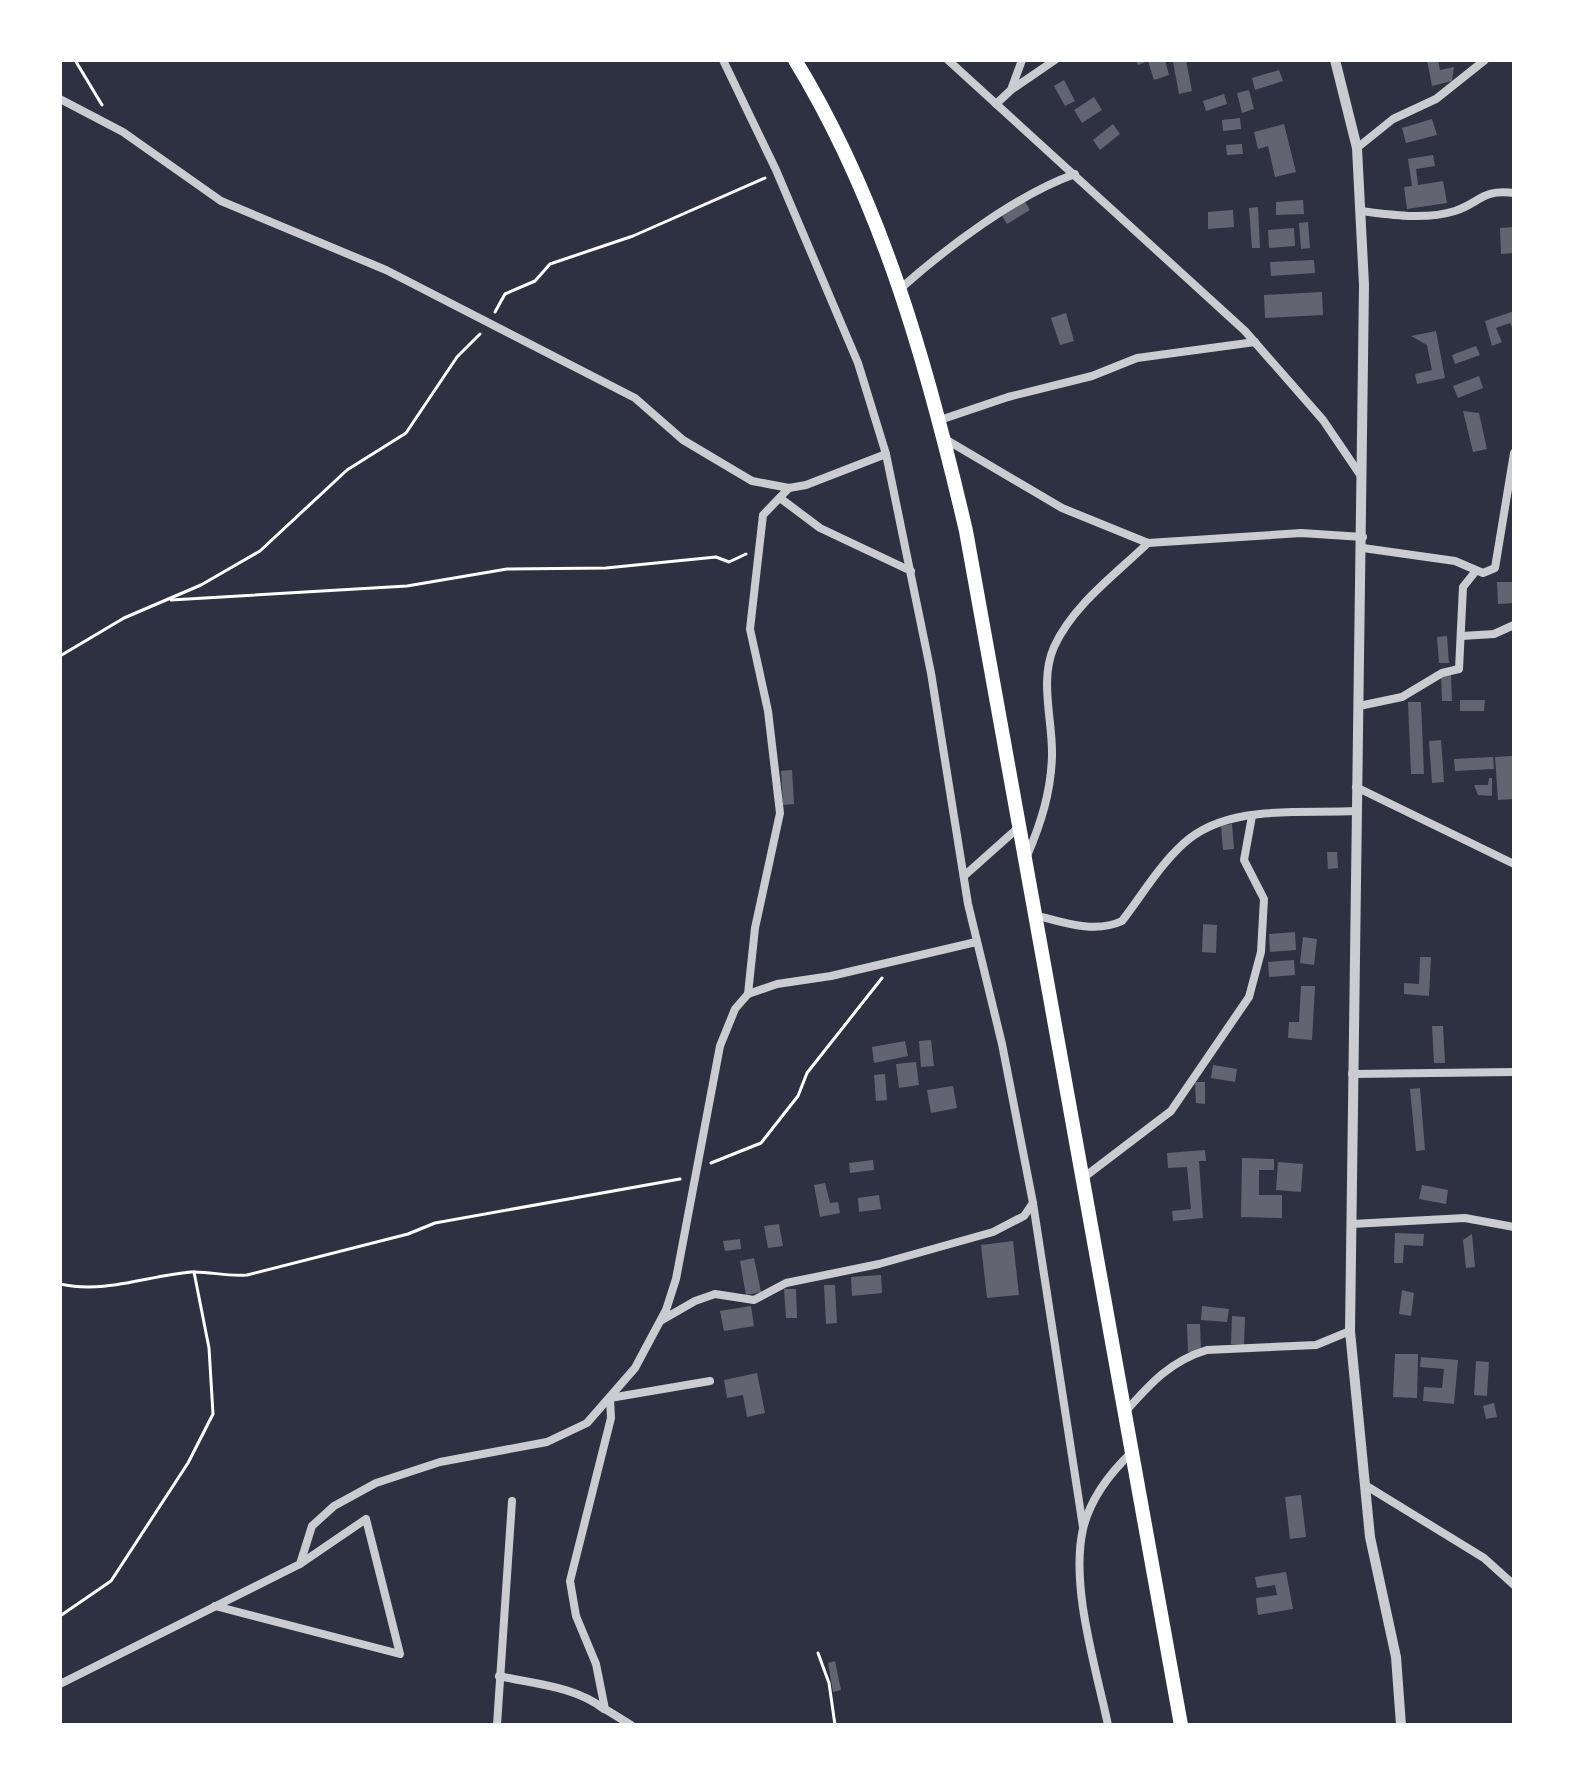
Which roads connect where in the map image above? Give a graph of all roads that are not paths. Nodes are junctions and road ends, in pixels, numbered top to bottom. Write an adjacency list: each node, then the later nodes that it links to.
1 (723, 60): 20 (street)
2 (795, 60): 15 (main road)
3 (948, 60): 10 (street)
4 (1022, 60): 8 (street)
5 (1055, 60): 8 (street)
6 (1335, 60): 11 (street)
7 (1485, 60): 11 (street)
8 (1011, 90): 10 (street)
9 (60, 99): 22 (street)
10 (996, 104): 12 (street)
11 (1357, 148): 14 (street)
12 (1075, 174): 15 (street); 16 (street)
13 (1514, 193): 14 (street)
14 (1361, 211): 21 (street)
15 (900, 289): 17 (main road)
16 (1255, 342): 17 (street); 21 (street)
17 (940, 420): 18 (main road)
18 (945, 439): 24 (street); 34 (main road)
19 (1514, 453): 27 (street)
20 (886, 454): 22 (street); 26 (street)
21 (1362, 477): 25 (street)
22 (789, 488): 23 (street)
23 (780, 498): 26 (street); 40 (street)
24 (1148, 543): 25 (street); 35 (street)
25 (1363, 543): 27 (street); 30 (street)
26 (911, 571): 37 (street)
27 (1475, 572): 29 (street)
28 (1514, 625): 29 (street)
29 (1462, 636): 30 (street)
30 (1359, 706): 31 (street)
31 (1356, 787): 32 (street); 36 (street)
32 (1356, 811): 33 (street); 42 (street)
33 (1252, 816): 38 (street); 43 (street)
34 (1019, 827): 35 (main road); 37 (street)
35 (1025, 860): 38 (main road)
36 (1514, 864)
37 (964, 876): 39 (street)
38 (1035, 915): 43 (main road)
39 (976, 942): 40 (street); 44 (street)
40 (748, 994): 47 (street)
41 (1514, 1072): 42 (street)
42 (1352, 1074): 45 (street)
43 (1083, 1178): 51 (main road)
44 (1033, 1203): 47 (street); 55 (street)
45 (1352, 1224): 46 (street); 48 (street)
46 (1514, 1227)
47 (661, 1321): 50 (street)
48 (1350, 1331): 51 (street); 53 (street)
49 (710, 1381): 50 (street)
50 (610, 1398): 56 (street); 61 (street)
51 (1125, 1412): 52 (main road)
52 (1132, 1452): 55 (street); 65 (main road)
53 (1365, 1485): 57 (street); 66 (street)
54 (512, 1501): 59 (street)
55 (1083, 1527): 64 (street)
56 (300, 1564): 58 (street); 58 (street)
57 (1514, 1585)
58 (215, 1606): 60 (street)
59 (499, 1676): 61 (street); 62 (street)
60 (60, 1684)
61 (605, 1709): 63 (street)
62 (497, 1725)
63 (631, 1725)
64 (1108, 1725)
65 (1181, 1725)
66 (1401, 1725)

